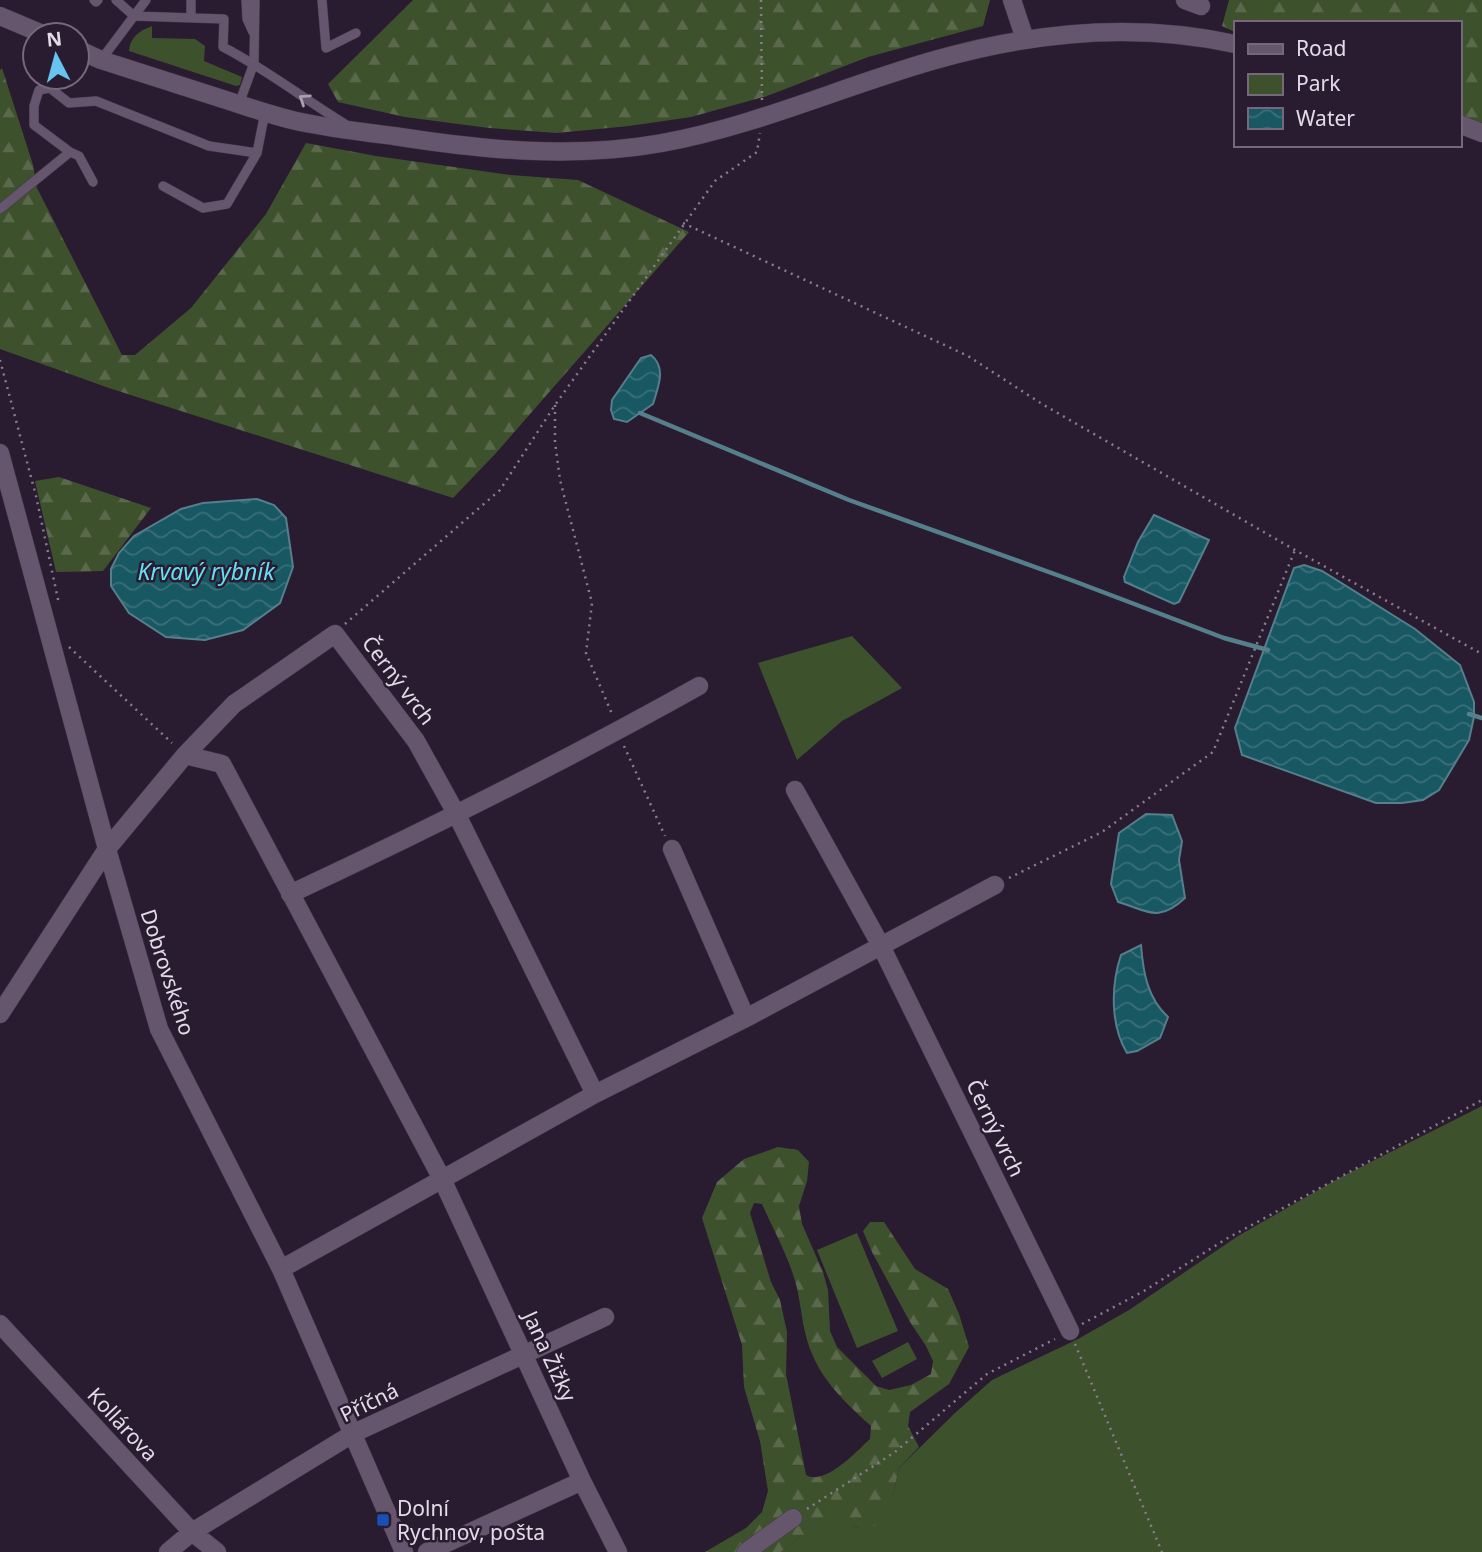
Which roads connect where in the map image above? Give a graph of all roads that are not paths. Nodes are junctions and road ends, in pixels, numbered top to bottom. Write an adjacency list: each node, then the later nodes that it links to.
1 (116, 0): 9 (lane)
2 (146, 0): 9 (lane)
3 (191, 0): 10 (lane)
4 (246, 0): 13 (lane)
5 (255, 0): 13 (lane)
6 (322, 0): 12 (lane)
7 (1013, 0): 14 (street)
8 (0, 16): 11 (street)
9 (134, 16): 10 (lane); 17 (lane)
10 (191, 18): 18 (lane)
11 (21, 25)
12 (356, 33)
13 (255, 36): 18 (lane)
14 (1025, 39): 15 (street); 22 (street)
15 (1234, 44)
16 (91, 55): 17 (street)
17 (101, 60): 19 (street)
18 (254, 63): 19 (lane); 22 (lane, one-way to 18)
19 (239, 104): 20 (street)
20 (265, 112): 22 (street); 25 (lane)
21 (1461, 125): 23 (street)
22 (356, 131)
23 (1482, 133)
24 (70, 152): 25 (lane); 26 (lane); 28 (lane)
25 (257, 153): 27 (lane)
26 (93, 182)
27 (163, 186)
28 (0, 209)
29 (0, 453): 34 (street, Dobrovského)
30 (699, 686): 33 (street)
31 (185, 755): 33 (street, Černý vrch); 34 (street, Černý vrch); 37 (street)
32 (794, 790): 38 (street, Černý vrch)
33 (457, 815): 37 (street); 41 (street, Černý vrch)
34 (107, 849): 39 (street, Černý vrch); 43 (street, Dobrovského)
35 (672, 849): 40 (street)
36 (995, 885): 38 (street)
37 (290, 894): 42 (street)
38 (880, 944): 40 (street); 46 (street, Černý vrch)
39 (0, 1014)
40 (746, 1018): 41 (street)
41 (596, 1094): 42 (street)
42 (442, 1179): 43 (street); 47 (street, Jana Žižky)
43 (281, 1269): 48 (street, Dobrovského)
44 (605, 1317): 47 (street, Příčná)
45 (0, 1324): 51 (street, Kollárova)
46 (1070, 1331)
47 (524, 1355): 48 (street, Příčná); 49 (street, Jana Žižky)
48 (354, 1433): 51 (street, Příčná); 54 (street, Dobrovského)
49 (582, 1481): 55 (street); 56 (street, Jana Žižky)
50 (793, 1518): 57 (street)
51 (191, 1532): 52 (street, Příčná); 53 (street, Kollárova)
52 (168, 1552)
53 (217, 1552)
54 (404, 1552)
55 (427, 1552)
56 (618, 1552)
57 (746, 1552)

